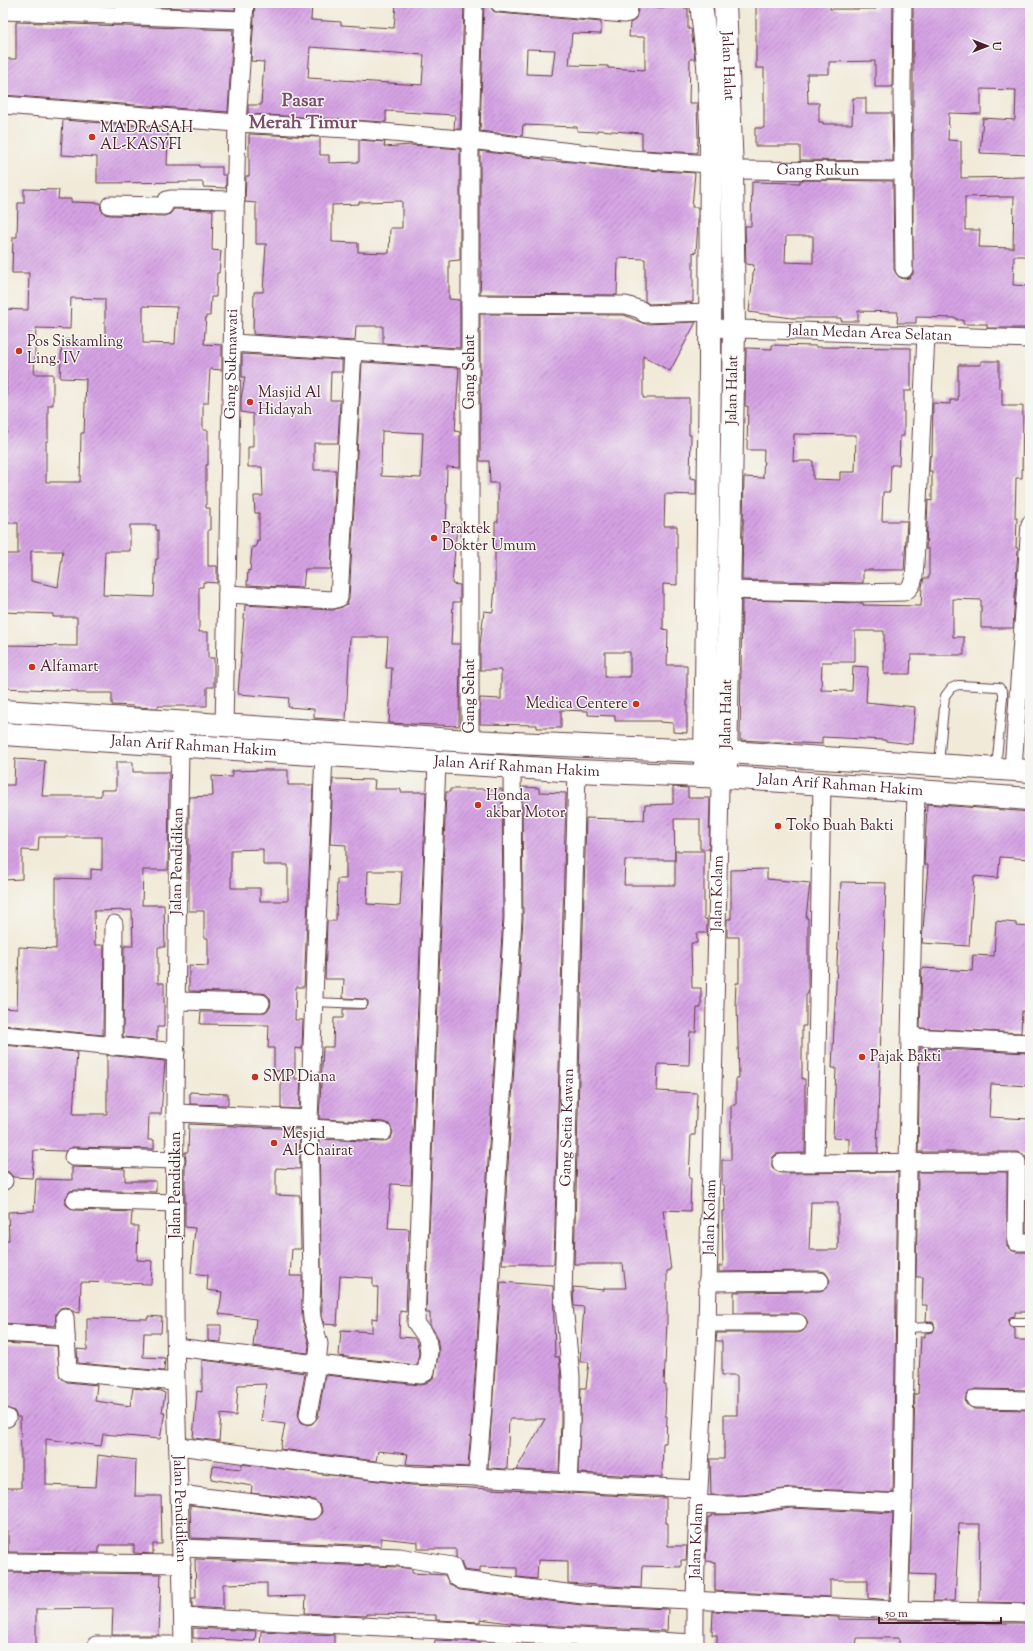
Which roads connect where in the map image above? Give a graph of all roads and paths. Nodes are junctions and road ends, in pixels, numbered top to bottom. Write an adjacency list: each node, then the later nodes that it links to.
1 (474, 3): 11 (street, Gang Sehat)
2 (499, 3): 3 (street)
3 (630, 3)
4 (701, 3): 12 (main road, Jalan Halat)
5 (725, 3): 13 (main road, Jalan Halat)
6 (903, 3): 14 (street)
7 (3, 11): 8 (street)
8 (245, 11): 10 (street, Gang Sukmawati)
9 (3, 105): 10 (street)
10 (237, 123): 11 (street); 15 (street, Gang Sukmawati)
11 (470, 140): 12 (street); 18 (street, Gang Sehat)
12 (711, 164): 19 (main road, Jalan Halat)
13 (732, 170): 14 (street, Gang Rukun); 20 (main road, Jalan Halat)
14 (904, 171): 17 (street)
15 (236, 200): 16 (street); 23 (street, Gang Sukmawati)
16 (110, 205)
17 (904, 269)
18 (470, 304): 19 (street, Jalan Medan Area Selatan); 25 (street, Gang Sehat)
19 (710, 320): 20 (street, Jalan Medan Area Selatan); 35 (main road, Jalan Halat)
20 (734, 328): 21 (street, Jalan Medan Area Selatan); 27 (main road, Jalan Halat)
21 (926, 335): 22 (street, Jalan Medan Area Selatan); 27 (street)
22 (1030, 339)
23 (233, 343): 24 (street); 28 (street, Gang Sukmawati)
24 (353, 351): 25 (street); 28 (street)
25 (470, 359): 33 (street, Gang Sehat)
26 (1030, 524): 42 (street)
27 (729, 590): 36 (main road, Jalan Halat)
28 (227, 594): 31 (street, Gang Sukmawati)
29 (3, 711): 30 (main road, Jalan Arif Rahman Hakim)
30 (181, 722): 31 (main road, Jalan Arif Rahman Hakim); 34 (street, Jalan Pendidikan)
31 (224, 725): 33 (main road, Jalan Arif Rahman Hakim)
32 (3, 734): 34 (main road, Jalan Arif Rahman Hakim)
33 (470, 741): 35 (main road, Jalan Arif Rahman Hakim)
34 (180, 745): 37 (main road, Jalan Arif Rahman Hakim); 48 (street, Jalan Pendidikan)
35 (705, 752): 36 (main road, Jalan Arif Rahman Hakim); 43 (main road, Jalan Halat)
36 (727, 752): 39 (main road, Jalan Arif Rahman Hakim); 43 (main road, Jalan Halat)
37 (324, 754): 38 (main road, Jalan Arif Rahman Hakim); 49 (street)
38 (437, 761): 40 (main road, Jalan Arif Rahman Hakim); 80 (street)
39 (939, 765): 42 (main road, Jalan Arif Rahman Hakim); 42 (lane)
40 (512, 766): 41 (main road, Jalan Arif Rahman Hakim); 86 (street)
41 (577, 770): 43 (main road, Jalan Arif Rahman Hakim); 87 (street, Gang Setia Kawan)
42 (1013, 770)
43 (717, 780): 44 (main road, Jalan Arif Rahman Hakim); 69 (street, Jalan Kolam)
44 (822, 784): 45 (main road, Jalan Arif Rahman Hakim); 63 (street)
45 (916, 791): 46 (main road, Jalan Arif Rahman Hakim); 53 (street)
46 (1030, 799)
47 (114, 924): 55 (street)
48 (177, 1001): 50 (street); 56 (street, Jalan Pendidikan)
49 (314, 1002): 51 (lane); 58 (street)
50 (261, 1003)
51 (363, 1004)
52 (3, 1035): 55 (street)
53 (910, 1037): 54 (street); 64 (street)
54 (1030, 1043)
55 (113, 1046): 56 (street)
56 (176, 1052): 57 (street, Jalan Pendidikan)
57 (176, 1114): 58 (street); 61 (street, Jalan Pendidikan)
58 (309, 1124): 59 (street); 80 (street)
59 (383, 1132)
60 (74, 1157): 61 (street)
61 (176, 1160): 66 (street, Jalan Pendidikan)
62 (781, 1163): 63 (street)
63 (814, 1163): 64 (street)
64 (909, 1163): 67 (street); 76 (street)
65 (75, 1200): 66 (street)
66 (175, 1203): 79 (street, Jalan Pendidikan)
67 (1030, 1242)
68 (820, 1281): 69 (street)
69 (707, 1282): 73 (street, Jalan Kolam)
70 (65, 1317): 78 (street)
71 (1013, 1322): 72 (lane)
72 (1030, 1322)
73 (707, 1323): 74 (street); 89 (street, Jalan Kolam)
74 (798, 1323)
75 (930, 1327): 76 (lane)
76 (906, 1328): 90 (street)
77 (3, 1333): 78 (street)
78 (66, 1337): 81 (street)
79 (176, 1346): 80 (street); 81 (street, Jalan Pendidikan)
80 (317, 1364): 84 (street)
81 (176, 1382): 85 (street, Jalan Pendidikan)
82 (975, 1399): 83 (street)
83 (1030, 1400)
84 (308, 1415)
85 (178, 1446): 86 (street); 88 (street, Jalan Pendidikan)
86 (477, 1477): 87 (street)
87 (568, 1484): 89 (street)
88 (179, 1494): 91 (street); 92 (street, Jalan Pendidikan)
89 (698, 1497): 90 (street); 94 (street, Jalan Kolam)
90 (903, 1503): 95 (street)
91 (312, 1510)
92 (182, 1556): 93 (street); 94 (street); 97 (street, Jalan Pendidikan)
93 (3, 1562)
94 (695, 1601): 95 (street); 100 (street, Jalan Kolam)
95 (899, 1610): 96 (street)
96 (1030, 1613)
97 (183, 1617): 99 (street, Jalan Pendidikan); 100 (street)
98 (96, 1645): 99 (street)
99 (183, 1646)
100 (695, 1646)

